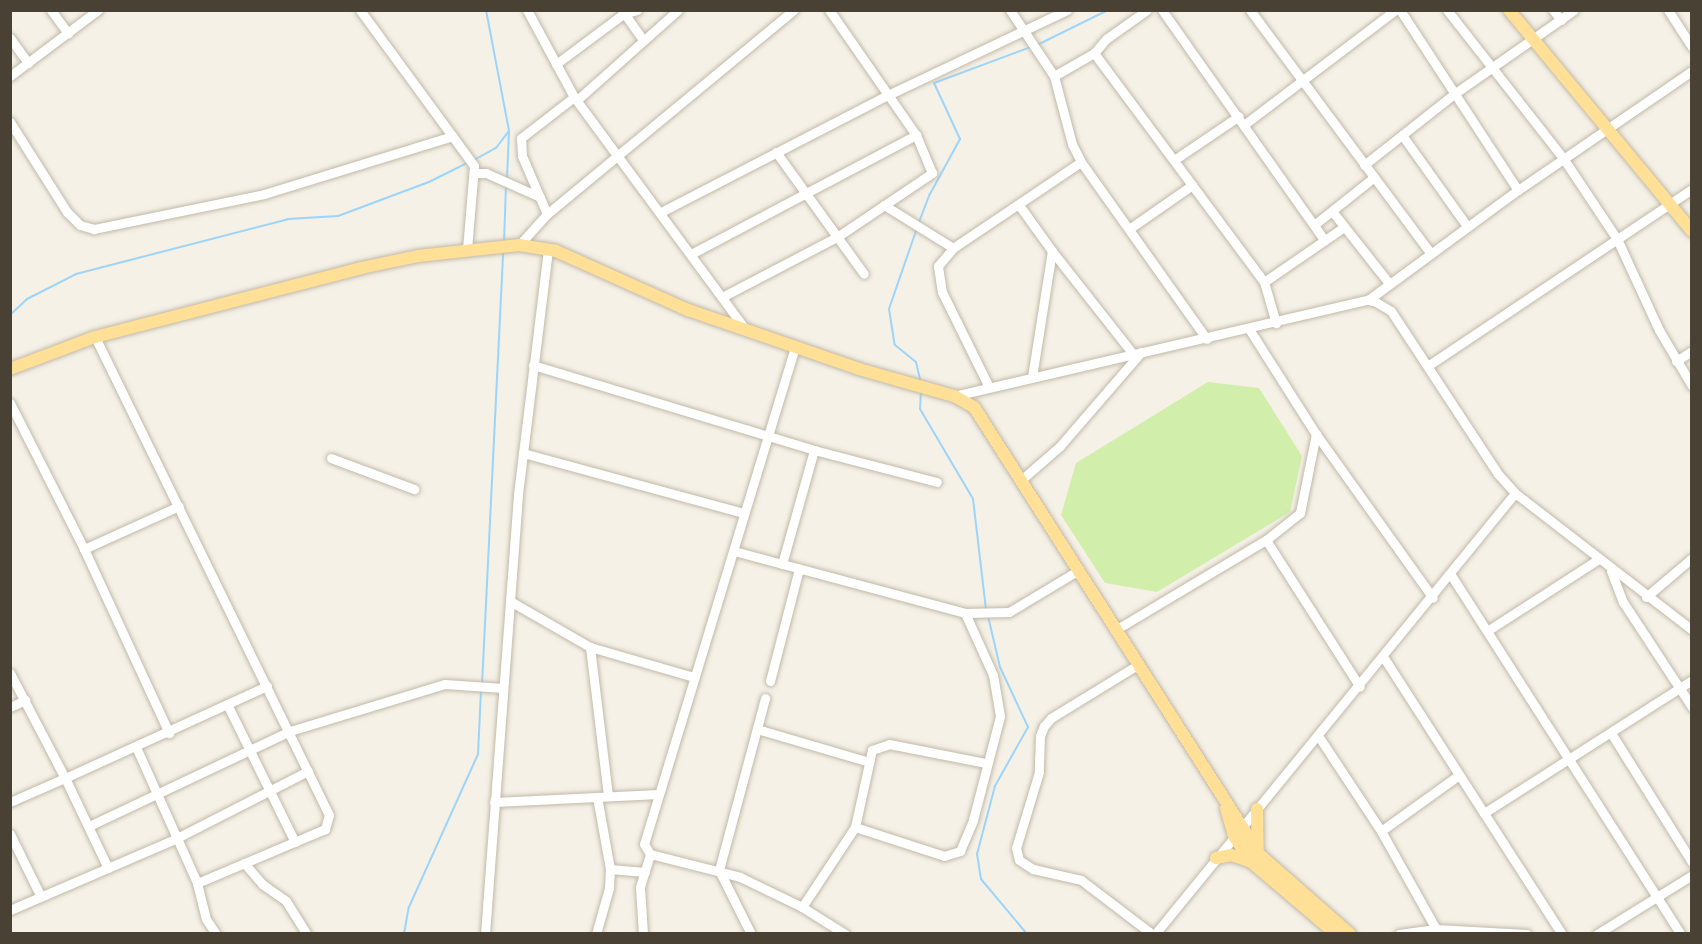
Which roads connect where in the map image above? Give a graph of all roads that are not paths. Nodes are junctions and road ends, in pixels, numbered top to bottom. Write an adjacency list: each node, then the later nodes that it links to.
1 (51, 10): 22 (street)
2 (98, 10): 22 (street)
3 (360, 10): 44 (street)
4 (527, 10): 30 (street)
5 (637, 10): 19 (street)
6 (678, 10): 25 (street)
7 (794, 10): 46 (street)
8 (829, 10): 37 (street)
9 (1010, 10): 23 (street)
10 (1067, 10): 23 (street)
11 (1147, 10): 28 (street)
12 (1162, 10): 39 (street)
13 (1250, 10): 35 (street)
14 (1447, 10): 31 (street)
15 (1509, 10): 26 (main road)
16 (1553, 10): 21 (street)
17 (1574, 10): 21 (street)
18 (1668, 10): 27 (street)
19 (623, 12): 25 (street); 30 (street)
20 (1402, 12): 35 (street); 36 (street)
21 (1561, 20): 26 (street)
22 (68, 33): 29 (street)
23 (1024, 34): 34 (street); 37 (street)
24 (10, 38): 29 (street)
25 (643, 40): 38 (street)
26 (1534, 40): 31 (street); 41 (main road)
27 (1692, 47)
28 (1094, 53): 34 (street); 48 (street)
29 (28, 63): 33 (street)
30 (556, 64): 38 (street)
31 (1494, 67): 36 (street); 47 (street)
32 (1692, 71): 41 (street)
33 (10, 76)
34 (1054, 76): 49 (street)
35 (1301, 83): 39 (street); 50 (street)
36 (1454, 94): 43 (street); 55 (street)
37 (888, 95): 42 (street); 45 (street)
38 (575, 99): 46 (street); 57 (street)
39 (1242, 120): 48 (street); 64 (street)
40 (10, 122): 44 (street)
41 (1606, 129): 47 (street); 58 (main road)
42 (916, 135): 56 (street); 59 (street)
43 (1402, 135): 50 (street); 65 (street)
44 (452, 136): 51 (street)
45 (776, 152): 56 (street); 62 (street)
46 (618, 153): 62 (street); 63 (street)
47 (1563, 158): 55 (street); 70 (street)
48 (1174, 160): 53 (street)
49 (1081, 162): 60 (street); 67 (street)
50 (1364, 165): 52 (street)
51 (474, 169): 57 (street); 75 (street)
52 (1373, 178): 61 (street); 77 (street)
53 (1192, 185): 67 (street); 80 (street)
54 (1692, 189): 58 (street)
55 (1518, 190): 65 (street)
56 (805, 194): 69 (street); 78 (street)
57 (540, 197): 63 (street)
58 (1671, 202): 68 (main road); 70 (street)
59 (884, 205): 69 (street); 73 (street)
60 (1020, 205): 73 (street); 76 (street)
61 (1332, 211): 64 (street); 66 (street)
62 (661, 212): 78 (street)
63 (547, 214): 72 (street)
64 (1314, 225): 71 (street)
65 (1467, 226): 77 (street)
66 (1344, 227): 71 (street); 81 (street)
67 (1130, 229): 88 (street)
68 (1692, 231)
69 (837, 237): 79 (street); 82 (street)
70 (1617, 239): 92 (street); 94 (street)
71 (1324, 240): 80 (street)
72 (516, 245): 74 (main road); 75 (main road)
73 (953, 248): 98 (street)
74 (548, 249): 86 (main road); 93 (street)
75 (467, 250): 87 (main road)
76 (1052, 251): 91 (street); 96 (street)
77 (1430, 252): 81 (street)
78 (691, 254): 82 (street)
79 (864, 274)
80 (1264, 282): 84 (street)
81 (1388, 282): 83 (street)
82 (722, 297): 86 (street)
83 (1368, 300): 84 (street); 94 (street)
84 (1276, 324): 85 (street)
85 (1249, 329): 88 (street); 101 (street)
86 (746, 330): 89 (main road)
87 (95, 337): 95 (main road); 110 (street)
88 (1207, 339): 91 (street)
89 (795, 347): 99 (main road); 102 (street)
90 (1692, 351): 92 (street)
91 (1137, 353): 96 (street); 106 (street)
92 (1676, 361): 97 (street)
93 (533, 365): 102 (street); 104 (street)
94 (1429, 365): 109 (street)
95 (10, 369)
96 (1032, 377): 98 (street)
97 (1692, 386)
98 (988, 387): 99 (street)
99 (954, 396): 106 (main road)
100 (10, 404): 113 (street)
101 (1317, 434): 112 (street); 123 (street)
102 (768, 435): 103 (street); 111 (street)
103 (814, 450): 107 (street); 117 (street)
104 (523, 453): 111 (street); 124 (street)
105 (332, 458): 108 (street)
106 (1021, 480): 119 (main road)
107 (937, 482)
108 (414, 489)
109 (1515, 493): 116 (street); 121 (street)
110 (179, 506): 113 (street); 136 (street)
111 (744, 513): 114 (street)
112 (1266, 540): 126 (street); 137 (street)
113 (84, 549): 147 (street)
114 (734, 551): 117 (street); 133 (street)
115 (1692, 558): 122 (street)
116 (1597, 560): 120 (street); 128 (street)
117 (782, 564): 118 (street)
118 (799, 569): 125 (street); 135 (street)
119 (1079, 570): 125 (street); 126 (main road)
120 (1611, 571): 122 (street); 139 (street)
121 (1451, 575): 123 (street); 128 (street)
122 (1646, 597): 127 (street)
123 (1433, 598): 130 (street)
124 (510, 601): 129 (street); 138 (street)
125 (965, 613): 154 (street)
126 (1117, 629): 131 (main road)
127 (1692, 630)
128 (1487, 631): 152 (street)
129 (590, 647): 133 (street); 161 (street)
130 (1384, 658): 137 (street); 156 (street)
131 (1139, 664): 163 (main road); 199 (street)
132 (10, 673): 141 (street)
133 (694, 677): 160 (street)
134 (1692, 680): 139 (street)
135 (770, 681)
136 (267, 686): 142 (street); 146 (street)
137 (1360, 687): 149 (street)
138 (503, 688): 146 (street); 165 (street)
139 (1680, 688): 144 (street); 148 (street)
140 (765, 698): 145 (street)
141 (26, 700): 143 (street); 157 (street)
142 (227, 704): 147 (street); 151 (street)
143 (10, 707)
144 (1692, 707)
145 (757, 729): 153 (street); 183 (street)
146 (290, 731): 151 (street); 155 (street)
147 (169, 733): 150 (street)
148 (1611, 733): 152 (street); 179 (street)
149 (1319, 737): 166 (street); 171 (street)
150 (136, 747): 157 (street); 159 (street)
151 (249, 751): 158 (street); 159 (street)
152 (1568, 760): 167 (street); 188 (street)
153 (870, 762): 154 (street); 170 (street)
154 (986, 763): 170 (street)
155 (308, 771): 158 (street); 175 (street)
156 (1459, 775): 167 (street); 171 (street)
157 (65, 778): 164 (street); 168 (street)
158 (268, 791): 174 (street); 175 (street)
159 (158, 794): 168 (street); 174 (street)
160 (658, 794): 161 (street); 176 (street)
161 (608, 795): 162 (street)
162 (597, 797): 165 (street); 182 (street)
163 (1223, 798): 169 (main road); 173 (main road)
164 (11, 802)
165 (494, 802): 194 (street)
166 (1257, 809): 169 (street); 178 (main road)
167 (1484, 813): 204 (street)
168 (89, 826): 181 (street)
169 (1243, 826): 173 (street); 178 (main road)
170 (855, 827): 189 (street)
171 (1381, 831): 191 (street)
172 (10, 834): 187 (street)
173 (1234, 836): 177 (street); 178 (main road)
174 (177, 838): 181 (street); 186 (street)
175 (295, 842): 180 (street)
176 (650, 854): 183 (street); 184 (street)
177 (1216, 858): 178 (main road); 199 (street)
178 (1255, 858): 200 (main road); 201 (main road)
179 (1692, 862)
180 (244, 863): 186 (street); 193 (street)
181 (108, 868): 187 (street)
182 (610, 869): 184 (street); 195 (street)
183 (719, 870): 189 (street); 197 (street)
184 (645, 872): 196 (street)
185 (1692, 875): 188 (street)
186 (197, 883): 192 (street)
187 (41, 897): 190 (street)
188 (1657, 897): 205 (street); 206 (street)
189 (802, 907): 198 (street)
190 (10, 910)
191 (1436, 928): 202 (street); 203 (street)
192 (216, 933)
193 (306, 933)
194 (485, 933)
195 (596, 933)
196 (643, 933)
197 (751, 933)
198 (845, 933)
199 (1153, 933)
200 (1335, 933)
201 (1350, 933)
202 (1399, 933)
203 (1527, 933)
204 (1562, 933)
205 (1597, 933)
206 (1680, 933)

